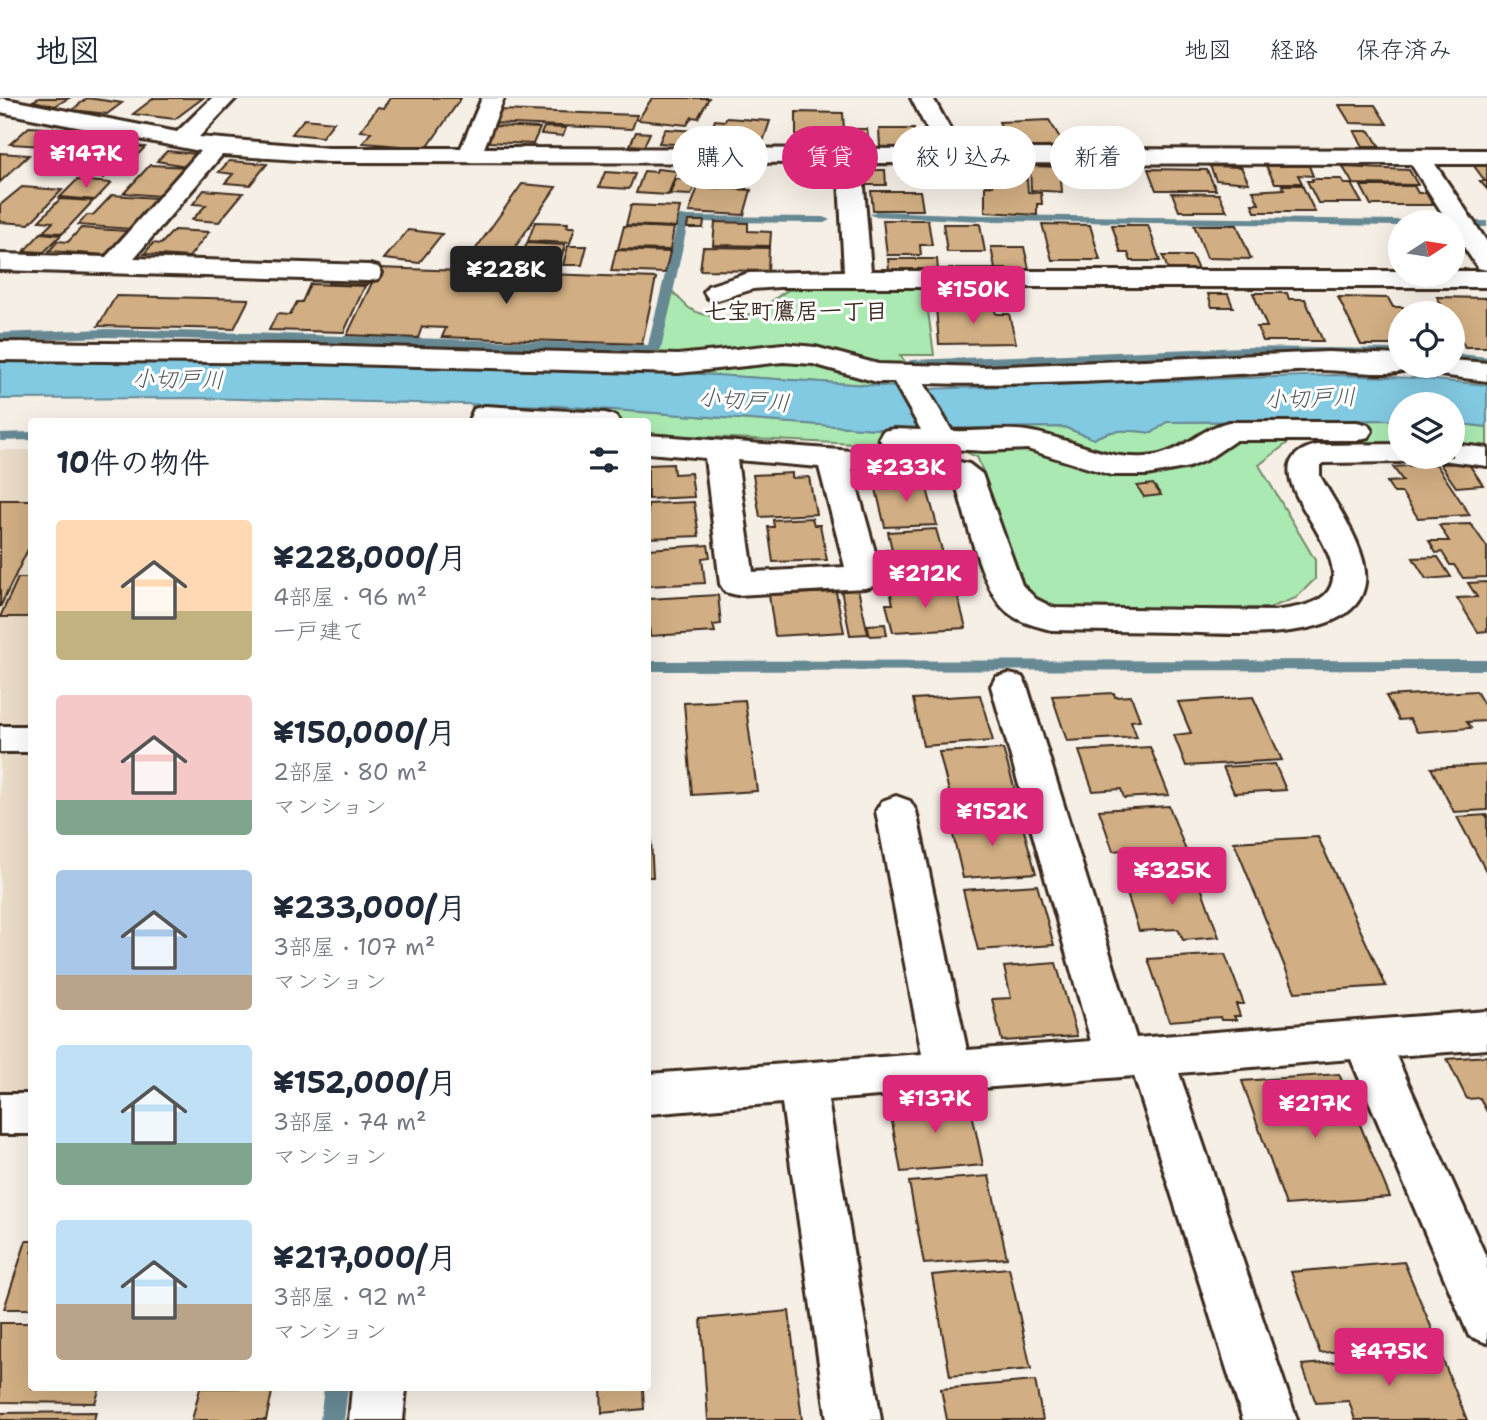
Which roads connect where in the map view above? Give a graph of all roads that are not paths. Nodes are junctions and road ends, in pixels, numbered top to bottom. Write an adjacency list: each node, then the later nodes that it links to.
1 (6, 98): 5 (street)
2 (225, 98): 8 (street)
3 (493, 98): 10 (street)
4 (922, 98): 7 (street)
5 (0, 100)
6 (0, 105): 8 (street)
7 (937, 126)
8 (181, 141): 9 (street)
9 (216, 147): 10 (street); 18 (street)
10 (470, 154): 11 (street)
11 (782, 155)
12 (1036, 155): 13 (street)
13 (1418, 157): 14 (street); 17 (street)
14 (1487, 157)
15 (851, 189): 20 (street)
16 (0, 262): 18 (street)
17 (1487, 262)
18 (114, 265): 19 (street)
19 (369, 273)
20 (858, 278): 21 (street); 22 (street)
21 (1487, 279)
22 (718, 292)
23 (0, 351): 27 (street)
24 (1388, 364): 27 (street)
25 (1465, 370): 26 (street)
26 (1487, 372)
27 (905, 376): 34 (street)
28 (484, 418): 29 (street)
29 (536, 418)
30 (651, 424): 34 (street)
31 (1388, 431): 34 (street)
32 (1465, 434): 33 (street)
33 (1487, 436)
34 (941, 438)
35 (651, 444): 36 (street)
36 (720, 450): 40 (street); 40 (street)
37 (1388, 453): 40 (street)
38 (1465, 454): 39 (street)
39 (1487, 457)
40 (833, 459)
41 (1009, 686): 47 (street)
42 (28, 738): 43 (street)
43 (0, 739)
44 (896, 811): 48 (street)
45 (1487, 1031): 46 (street)
46 (1366, 1040): 47 (street); 53 (street)
47 (1135, 1057): 48 (street); 57 (street)
48 (948, 1071): 49 (street)
49 (802, 1082): 50 (street); 56 (street)
50 (651, 1094)
51 (0, 1114): 52 (street)
52 (28, 1114)
53 (1487, 1318)
54 (379, 1391): 55 (street)
55 (376, 1420)
56 (854, 1420)
57 (1270, 1420)

